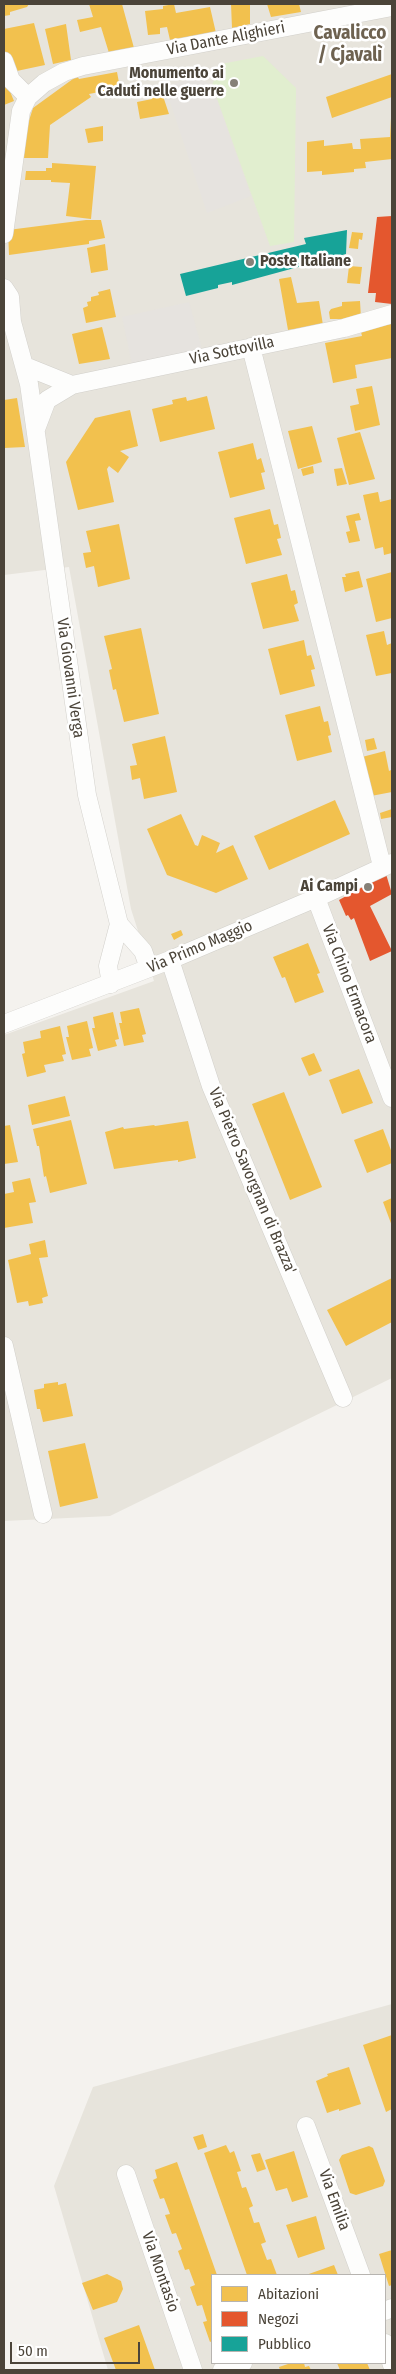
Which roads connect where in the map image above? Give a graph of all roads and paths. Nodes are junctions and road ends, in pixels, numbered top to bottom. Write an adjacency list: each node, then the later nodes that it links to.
1 (392, 7): 3 (street, Via Dante Alighieri)
2 (4, 61): 3 (street)
3 (28, 96): 4 (street)
4 (4, 234)
5 (4, 288): 7 (street)
6 (392, 314): 8 (street, Via Sottovilla)
7 (8, 323): 9 (street)
8 (251, 347): 10 (street, Via Sottovilla); 12 (street)
9 (25, 366): 10 (street); 11 (street)
10 (72, 385): 11 (street, Via Sottovilla)
11 (35, 430): 14 (street, Via Giovanni Verga)
12 (387, 864): 13 (street, Via Primo Maggio)
13 (316, 898): 15 (street, Via Primo Maggio); 19 (street, Via Chino Ermacora)
14 (119, 924): 16 (street, Via Giovanni Verga); 17 (street, Via Giovanni Verga)
15 (170, 960): 16 (street, Via Primo Maggio); 21 (street, Via Pietro Savorgnan di Brazza')
16 (149, 968): 17 (street, Via Primo Maggio)
17 (111, 984): 18 (street, Via Primo Maggio)
18 (4, 1024)
19 (392, 1098)
20 (4, 1346): 22 (street)
21 (343, 1398)
22 (43, 1514)
23 (306, 2126): 25 (street, Via Emilia)
24 (126, 2174): 29 (street, Via Montasio)
25 (361, 2274)
26 (386, 2346): 28 (street)
27 (240, 2364): 30 (street)
28 (392, 2365)
29 (193, 2370)
30 (222, 2370)

